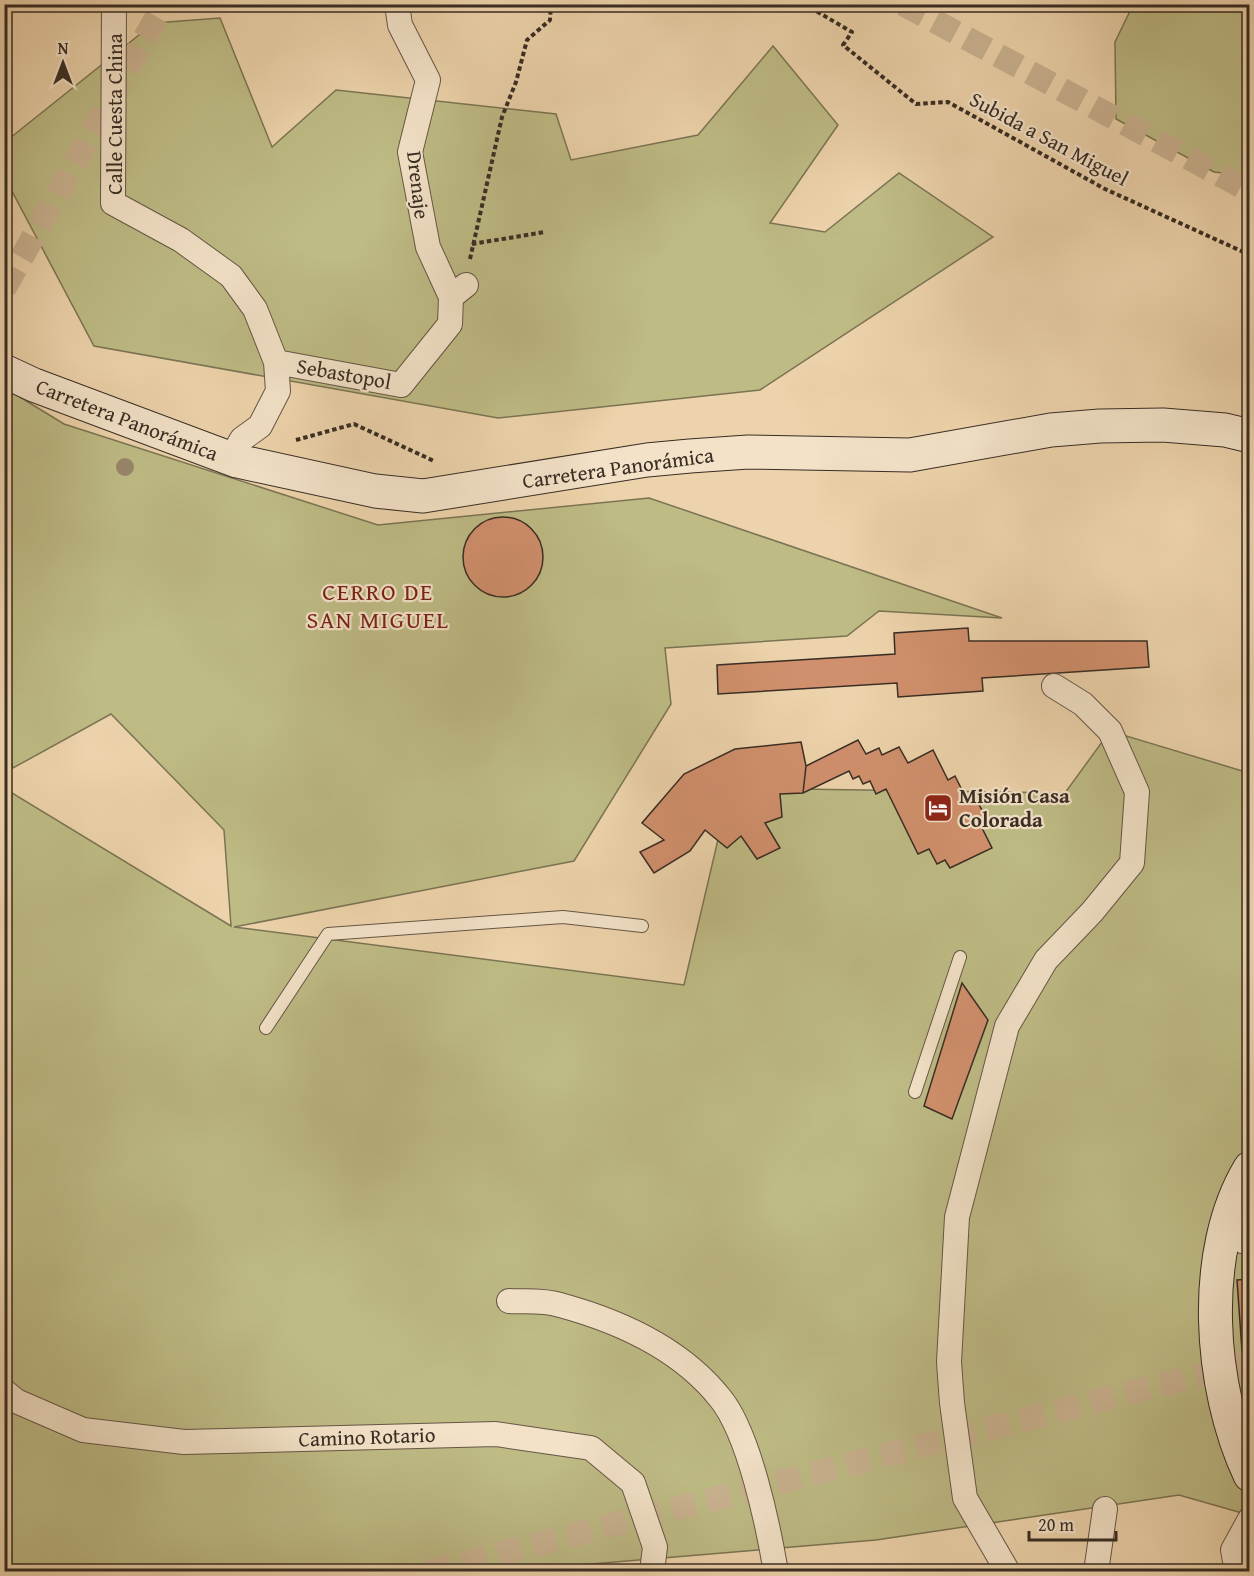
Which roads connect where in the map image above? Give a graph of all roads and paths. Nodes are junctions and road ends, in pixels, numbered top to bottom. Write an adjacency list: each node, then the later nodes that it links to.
1 (114, 4): 9 (street, Calle Cuesta China)
2 (397, 4): 8 (street, Drenaje)
3 (551, 4): 6 (path)
4 (804, 4): 7 (path, Subida a San Miguel)
5 (545, 232): 6 (path)
6 (472, 244): 8 (path)
7 (1250, 255)
8 (458, 291): 9 (street, Sebastopol)
9 (276, 362): 13 (street, Sebastopol)
10 (4, 371): 13 (street, Carretera Panorámica)
11 (1250, 436): 13 (street, Carretera Panorámica)
12 (287, 443): 14 (path)
13 (231, 458)
14 (437, 463)
15 (1054, 686): 29 (street)
16 (642, 927): 18 (lane)
17 (960, 957): 19 (lane)
18 (266, 1028)
19 (915, 1092)
20 (1244, 1177): 21 (lane); 24 (street)
21 (1241, 1247)
22 (509, 1301): 28 (street)
23 (4, 1391): 27 (street, Camino Rotario)
24 (1250, 1475)
25 (1105, 1509): 30 (street)
26 (1250, 1519): 31 (street)
27 (652, 1572)
28 (776, 1572)
29 (1008, 1572)
30 (1096, 1572)
31 (1237, 1572)

